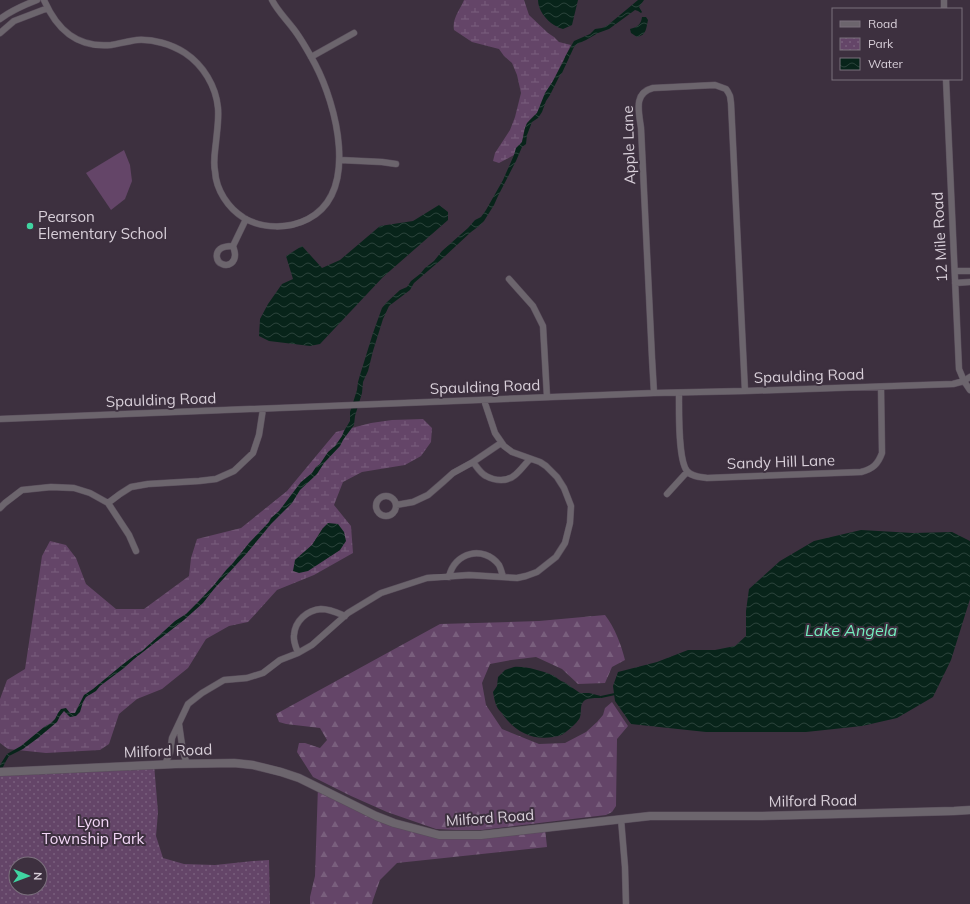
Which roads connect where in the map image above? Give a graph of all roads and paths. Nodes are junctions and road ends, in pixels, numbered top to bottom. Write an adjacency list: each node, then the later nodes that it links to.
1 (37, 0): 5 (street)
2 (44, 0): 4 (street)
3 (272, 0): 10 (street)
4 (48, 8): 7 (street); 14 (street)
5 (9, 12): 6 (street); 7 (street)
6 (0, 19)
7 (14, 20): 8 (street)
8 (0, 33)
9 (354, 33): 10 (street)
10 (311, 57): 12 (street)
11 (946, 80): 16 (street, 12 Mile Road)
12 (340, 160): 13 (street); 14 (street)
13 (396, 164)
14 (246, 219): 15 (street)
15 (233, 246)
16 (954, 271): 17 (street); 20 (street, 12 Mile Road)
17 (970, 271)
18 (509, 279): 28 (street)
19 (970, 282): 20 (street)
20 (955, 283): 22 (street, 12 Mile Road)
21 (970, 377): 22 (street, Spaulding Road)
22 (964, 381): 23 (street, Spaulding Road); 24 (street, 12 Mile Road)
23 (881, 387): 25 (street, Spaulding Road); 35 (street, Sandy Hill Lane)
24 (970, 390)
25 (745, 391): 26 (street, Apple Lane); 27 (street, Spaulding Road)
26 (654, 393): 27 (street, Spaulding Road); 28 (street, Spaulding Road)
27 (679, 393): 35 (street)
28 (547, 397): 29 (street, Spaulding Road)
29 (484, 400): 30 (street, Spaulding Road); 32 (street)
30 (263, 409): 31 (street, Spaulding Road); 38 (street)
31 (0, 419)
32 (501, 443): 33 (street); 34 (street)
33 (530, 459): 34 (street); 43 (street)
34 (473, 462): 39 (street)
35 (687, 472): 36 (street)
36 (668, 494)
37 (2, 500): 38 (street); 40 (street)
38 (108, 503): 41 (street)
39 (396, 505)
40 (0, 508)
41 (136, 551)
42 (449, 577): 43 (street); 43 (street); 44 (street)
43 (503, 577)
44 (345, 616): 45 (street); 45 (street)
45 (298, 653): 46 (street)
46 (179, 724): 47 (street); 48 (street)
47 (165, 764): 48 (street, Milford Road); 49 (street, Milford Road)
48 (187, 764): 51 (street, Milford Road)
49 (3, 772)
50 (970, 810): 51 (street, Milford Road)
51 (621, 819): 52 (street)
52 (626, 904)

